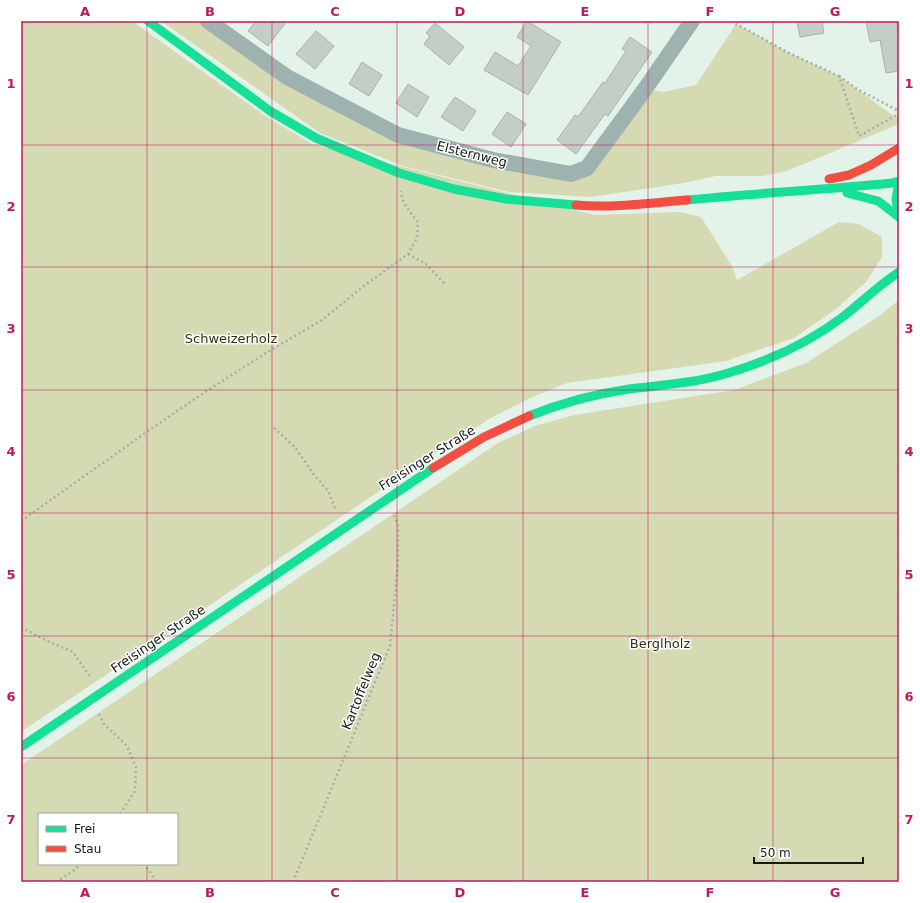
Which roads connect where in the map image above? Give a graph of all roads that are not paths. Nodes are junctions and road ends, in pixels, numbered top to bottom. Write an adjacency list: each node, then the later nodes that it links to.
1 (148, 21): 7 (main road)
2 (208, 21): 3 (street, Elsternweg)
3 (692, 21)
4 (899, 148): 7 (main road)
5 (899, 182): 6 (main road); 8 (main road)
6 (831, 190): 7 (main road); 8 (main road)
7 (759, 193)
8 (899, 217)
9 (896, 268): 10 (main road, Freisinger Straße)
10 (21, 747)

